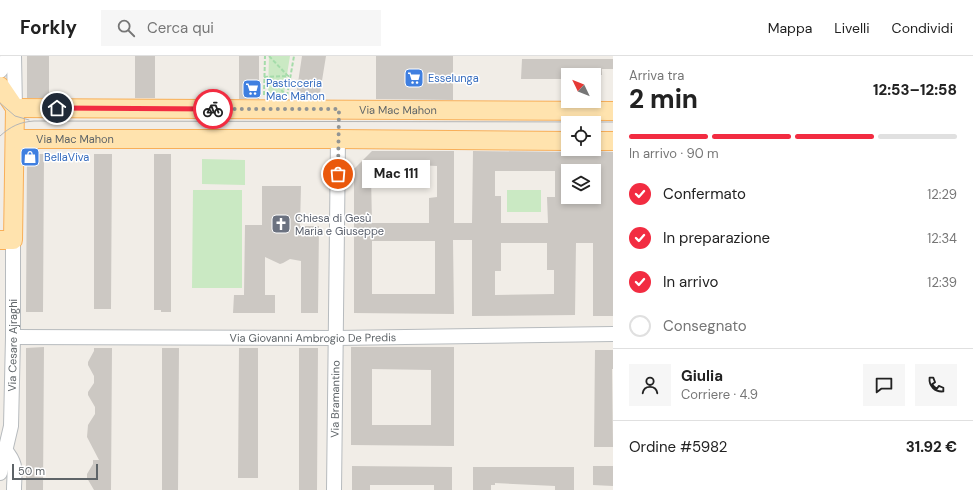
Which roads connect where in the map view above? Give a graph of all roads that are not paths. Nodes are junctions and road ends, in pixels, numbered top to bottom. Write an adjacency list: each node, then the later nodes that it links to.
1 (8, 56): 3 (street)
2 (14, 56): 5 (street)
3 (0, 71)
4 (0, 86): 5 (main road)
5 (15, 108): 6 (main road, Via Mac Mahon); 8 (main road)
6 (339, 109): 7 (main road, Via Mac Mahon); 9 (main road)
7 (613, 111)
8 (15, 139): 9 (main road, Via Mac Mahon); 13 (main road); 14 (main road)
9 (338, 139): 10 (main road, Via Mac Mahon); 17 (street, Via Bramantino)
10 (561, 141)
11 (601, 141): 12 (main road)
12 (613, 142)
13 (0, 160)
14 (6, 240): 16 (street, Via Cesare Ajraghi)
15 (613, 334): 17 (street, Via Giovanni Ambrogio De Predis)
16 (14, 337): 17 (street, Via Giovanni Ambrogio De Predis); 18 (street, Via Cesare Ajraghi)
17 (336, 338): 21 (street, Via Bramantino)
18 (3, 449): 19 (street, Via Cesare Ajraghi); 20 (street)
19 (0, 472)
20 (14, 490)
21 (334, 490)

